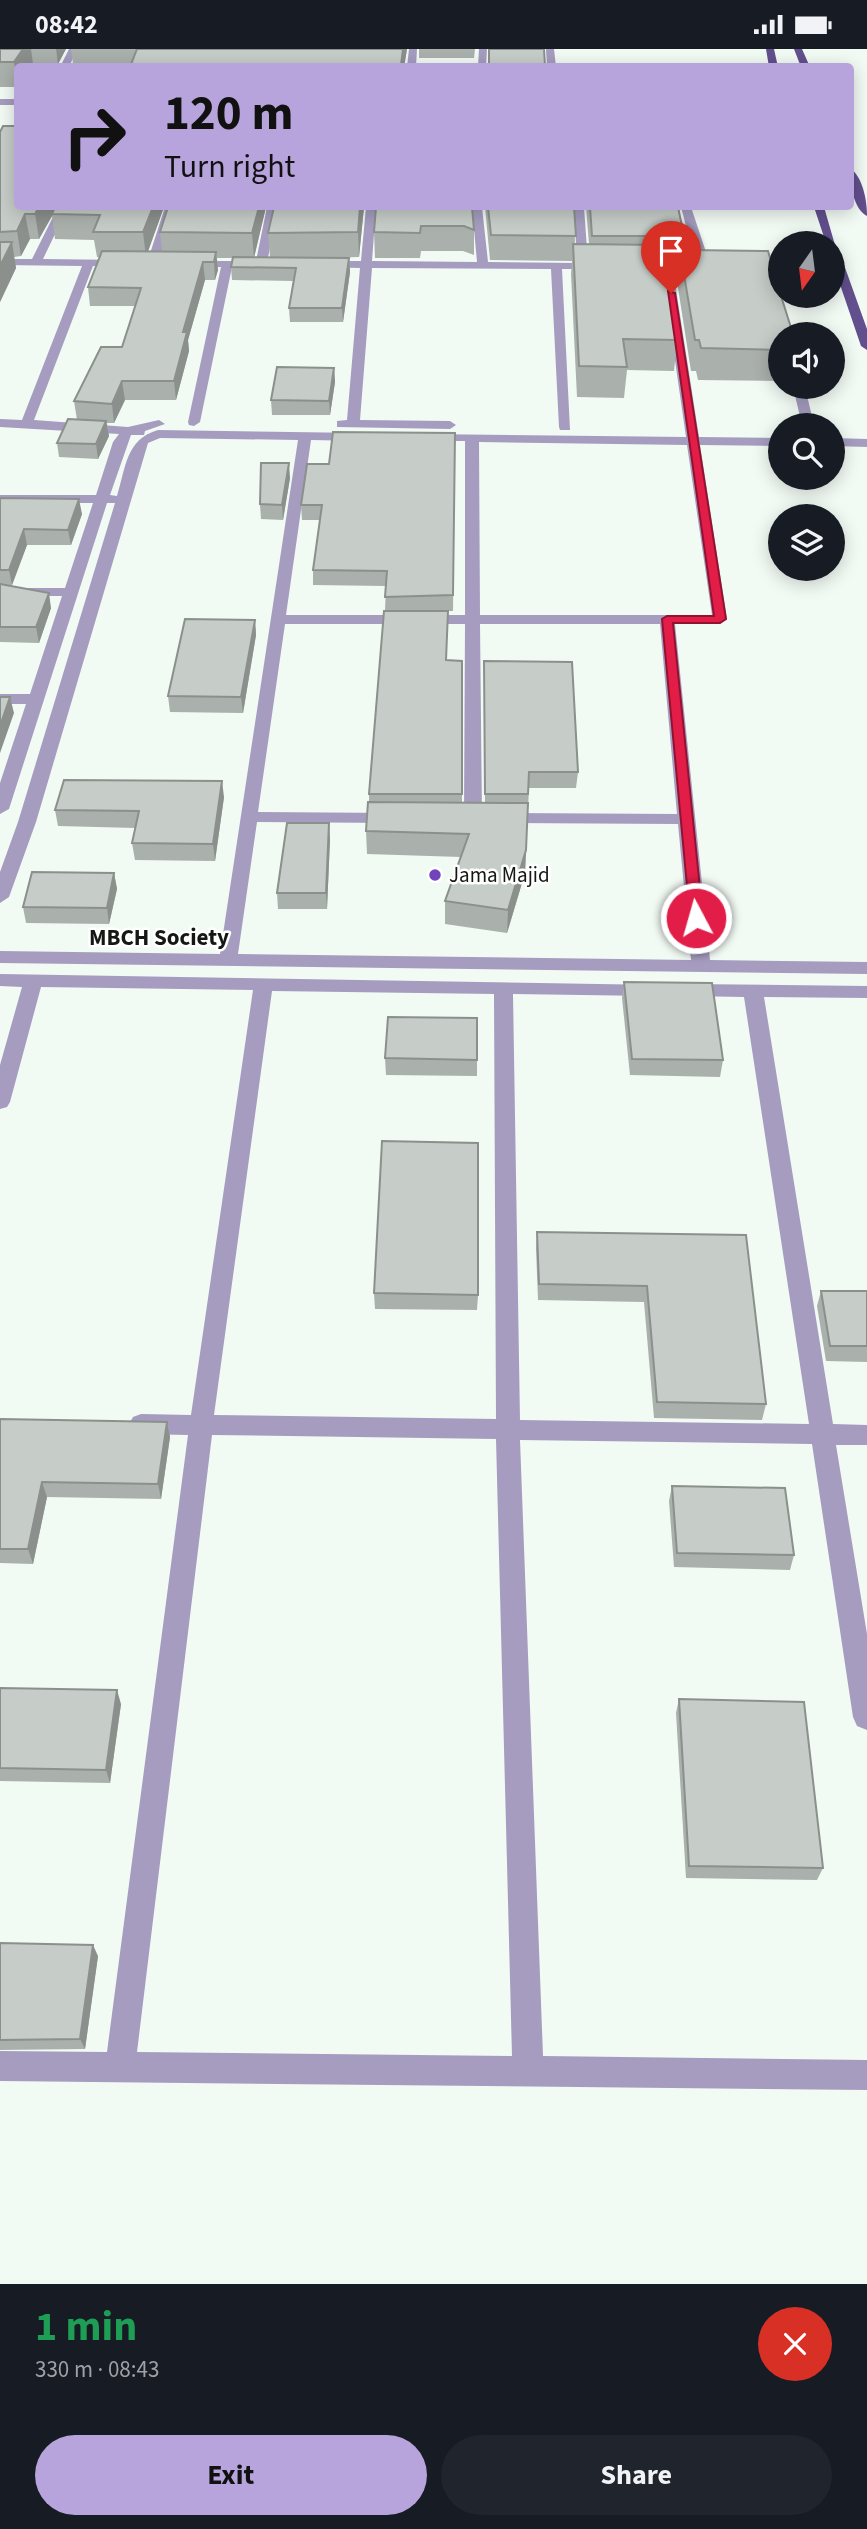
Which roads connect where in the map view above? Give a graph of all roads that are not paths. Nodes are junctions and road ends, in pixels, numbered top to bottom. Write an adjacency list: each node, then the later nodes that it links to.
1 (854, 181): 10 (main road)
2 (62, 210): 13 (street)
3 (170, 210): 15 (street)
4 (271, 210): 17 (street)
5 (372, 210): 20 (street)
6 (477, 210): 21 (street)
7 (579, 210): 23 (street)
8 (687, 210): 27 (street)
9 (820, 210): 11 (main road)
10 (867, 213)
11 (827, 231)
12 (0, 262): 13 (street)
13 (36, 262): 14 (street)
14 (89, 263): 15 (street); 33 (street)
15 (165, 263): 16 (street)
16 (227, 264): 17 (street); 31 (street)
17 (261, 264): 18 (street)
18 (275, 264)
19 (314, 264): 20 (street)
20 (367, 265): 21 (street); 34 (street)
21 (483, 265): 22 (street)
22 (556, 266): 23 (street); 35 (street)
23 (583, 266): 24 (street)
24 (611, 266)
25 (625, 266): 26 (street)
26 (667, 266): 27 (street); 42 (street)
27 (703, 267): 28 (street)
28 (716, 267)
29 (845, 283): 30 (main road)
30 (867, 346)
31 (194, 422): 34 (street); 36 (street)
32 (0, 423): 33 (street)
33 (27, 423): 36 (street)
34 (353, 424): 35 (street)
35 (565, 426): 42 (street)
36 (127, 431): 40 (street); 49 (street)
37 (768, 431): 42 (street)
38 (845, 431): 39 (street)
39 (867, 431)
40 (158, 434): 41 (street); 48 (street)
41 (306, 435): 43 (street); 53 (street)
42 (693, 435): 43 (street); 44 (street); 52 (street)
43 (472, 437): 54 (street)
44 (768, 441)
45 (845, 442): 46 (street)
46 (867, 443)
47 (0, 499): 49 (street)
48 (123, 499): 49 (street); 61 (street)
49 (101, 500): 51 (street)
50 (0, 591): 51 (street)
51 (70, 592): 56 (street)
52 (667, 619): 54 (street); 60 (street)
53 (279, 620): 54 (street); 58 (street)
54 (474, 620): 60 (street)
55 (0, 699): 56 (street)
56 (34, 699): 57 (street)
57 (0, 809)
58 (250, 817): 59 (street); 63 (street)
59 (417, 818)
60 (687, 819): 64 (street)
61 (0, 898)
62 (0, 957): 63 (street)
63 (228, 960): 64 (street)
64 (701, 967): 65 (street)
65 (867, 968)
66 (0, 980): 67 (street)
67 (33, 980): 68 (street); 72 (street)
68 (262, 983): 69 (street); 74 (street)
69 (503, 989): 70 (street); 75 (street)
70 (752, 991): 71 (street); 76 (street)
71 (867, 992)
72 (0, 1102)
73 (121, 1424): 74 (street)
74 (201, 1425): 75 (street); 80 (street)
75 (508, 1430): 76 (street); 81 (street)
76 (822, 1435): 77 (street); 78 (street)
77 (867, 1436)
78 (867, 1717)
79 (0, 2066): 80 (street)
80 (120, 2068): 81 (street)
81 (528, 2072): 82 (street)
82 (867, 2075)

